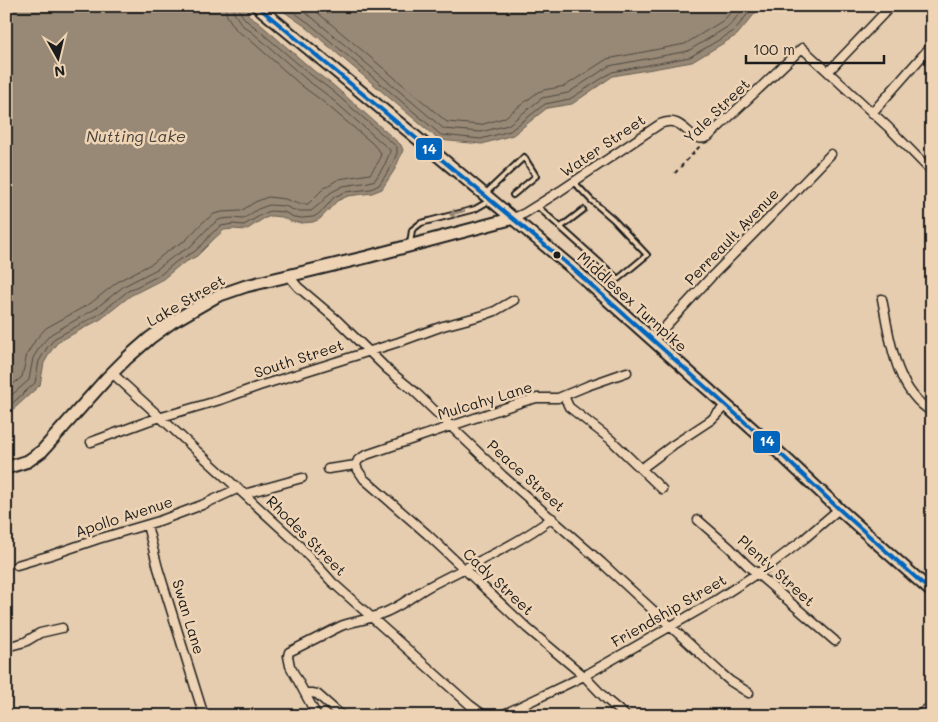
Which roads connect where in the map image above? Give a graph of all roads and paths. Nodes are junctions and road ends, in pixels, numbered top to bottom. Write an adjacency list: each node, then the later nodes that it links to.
1 (257, 6): 12 (main road, Middlesex Turnpike)
2 (891, 6): 4 (street)
3 (932, 45): 5 (street)
4 (828, 72): 5 (street); 6 (street, Yale Street)
5 (872, 113): 8 (street)
6 (708, 137): 9 (path, Yale Street); 10 (street, Water Street)
7 (831, 154): 21 (street, Perreault Avenue)
8 (932, 172)
9 (675, 173)
10 (574, 182): 13 (street, Water Street); 16 (lane)
11 (513, 195): 12 (lane)
12 (488, 197): 15 (main road, Middlesex Turnpike); 17 (lane, one-way to 17)
13 (537, 206): 15 (street, Water Street); 16 (lane)
14 (583, 210): 16 (lane)
15 (514, 218): 17 (main road, Lake Street); 21 (main road, Middlesex Turnpike)
16 (561, 227)
17 (410, 247): 18 (main road, Lake Street)
18 (289, 276): 22 (street, Peace Street); 24 (main road, Lake Street)
19 (882, 299): 27 (street)
20 (514, 300): 22 (street, South Street)
21 (653, 340): 26 (main road, Middlesex Turnpike)
22 (369, 350): 28 (street, South Street); 29 (street, Peace Street)
23 (627, 372): 25 (street, Mulcahy Lane)
24 (112, 373): 28 (street, Rhodes Street); 32 (main road, Lake Street)
25 (564, 396): 29 (street, Mulcahy Lane); 34 (street)
26 (726, 406): 34 (street); 38 (main road, Middlesex Turnpike)
27 (932, 412)
28 (160, 417): 30 (street, South Street); 37 (street, Rhodes Street)
29 (451, 426): 31 (street, Mulcahy Lane); 39 (street, Peace Street)
30 (91, 442)
31 (356, 465): 33 (street); 43 (street, Cady Street)
32 (6, 468)
33 (328, 469)
34 (640, 469): 36 (street)
35 (302, 478): 37 (street, Apollo Avenue)
36 (662, 490)
37 (240, 491): 41 (street, Apollo Avenue); 46 (street, Rhodes Street)
38 (839, 509): 44 (street, Friendship Street); 45 (main road, Middlesex Turnpike)
39 (552, 518): 43 (street); 47 (street, Peace Street)
40 (698, 520): 44 (street, Plenty Street)
41 (147, 525): 42 (street, Apollo Avenue); 55 (street, Swan Lane)
42 (17, 565)
43 (463, 569): 46 (street); 51 (street, Cady Street)
44 (758, 574): 47 (street, Friendship Street); 49 (street, Plenty Street)
45 (930, 588)
46 (372, 618): 52 (street); 58 (street, Rhodes Street)
47 (671, 626): 51 (street, Friendship Street); 53 (street, Peace Street)
48 (62, 628): 50 (street)
49 (835, 642)
50 (6, 647)
51 (584, 676): 59 (street, Friendship Street); 60 (street, Cady Street)
52 (306, 693): 56 (street); 57 (street)
53 (749, 693)
54 (932, 705): 61 (street)
55 (204, 716)
56 (317, 716)
57 (342, 716)
58 (485, 716)
59 (500, 716)
60 (626, 716)
61 (918, 716)

